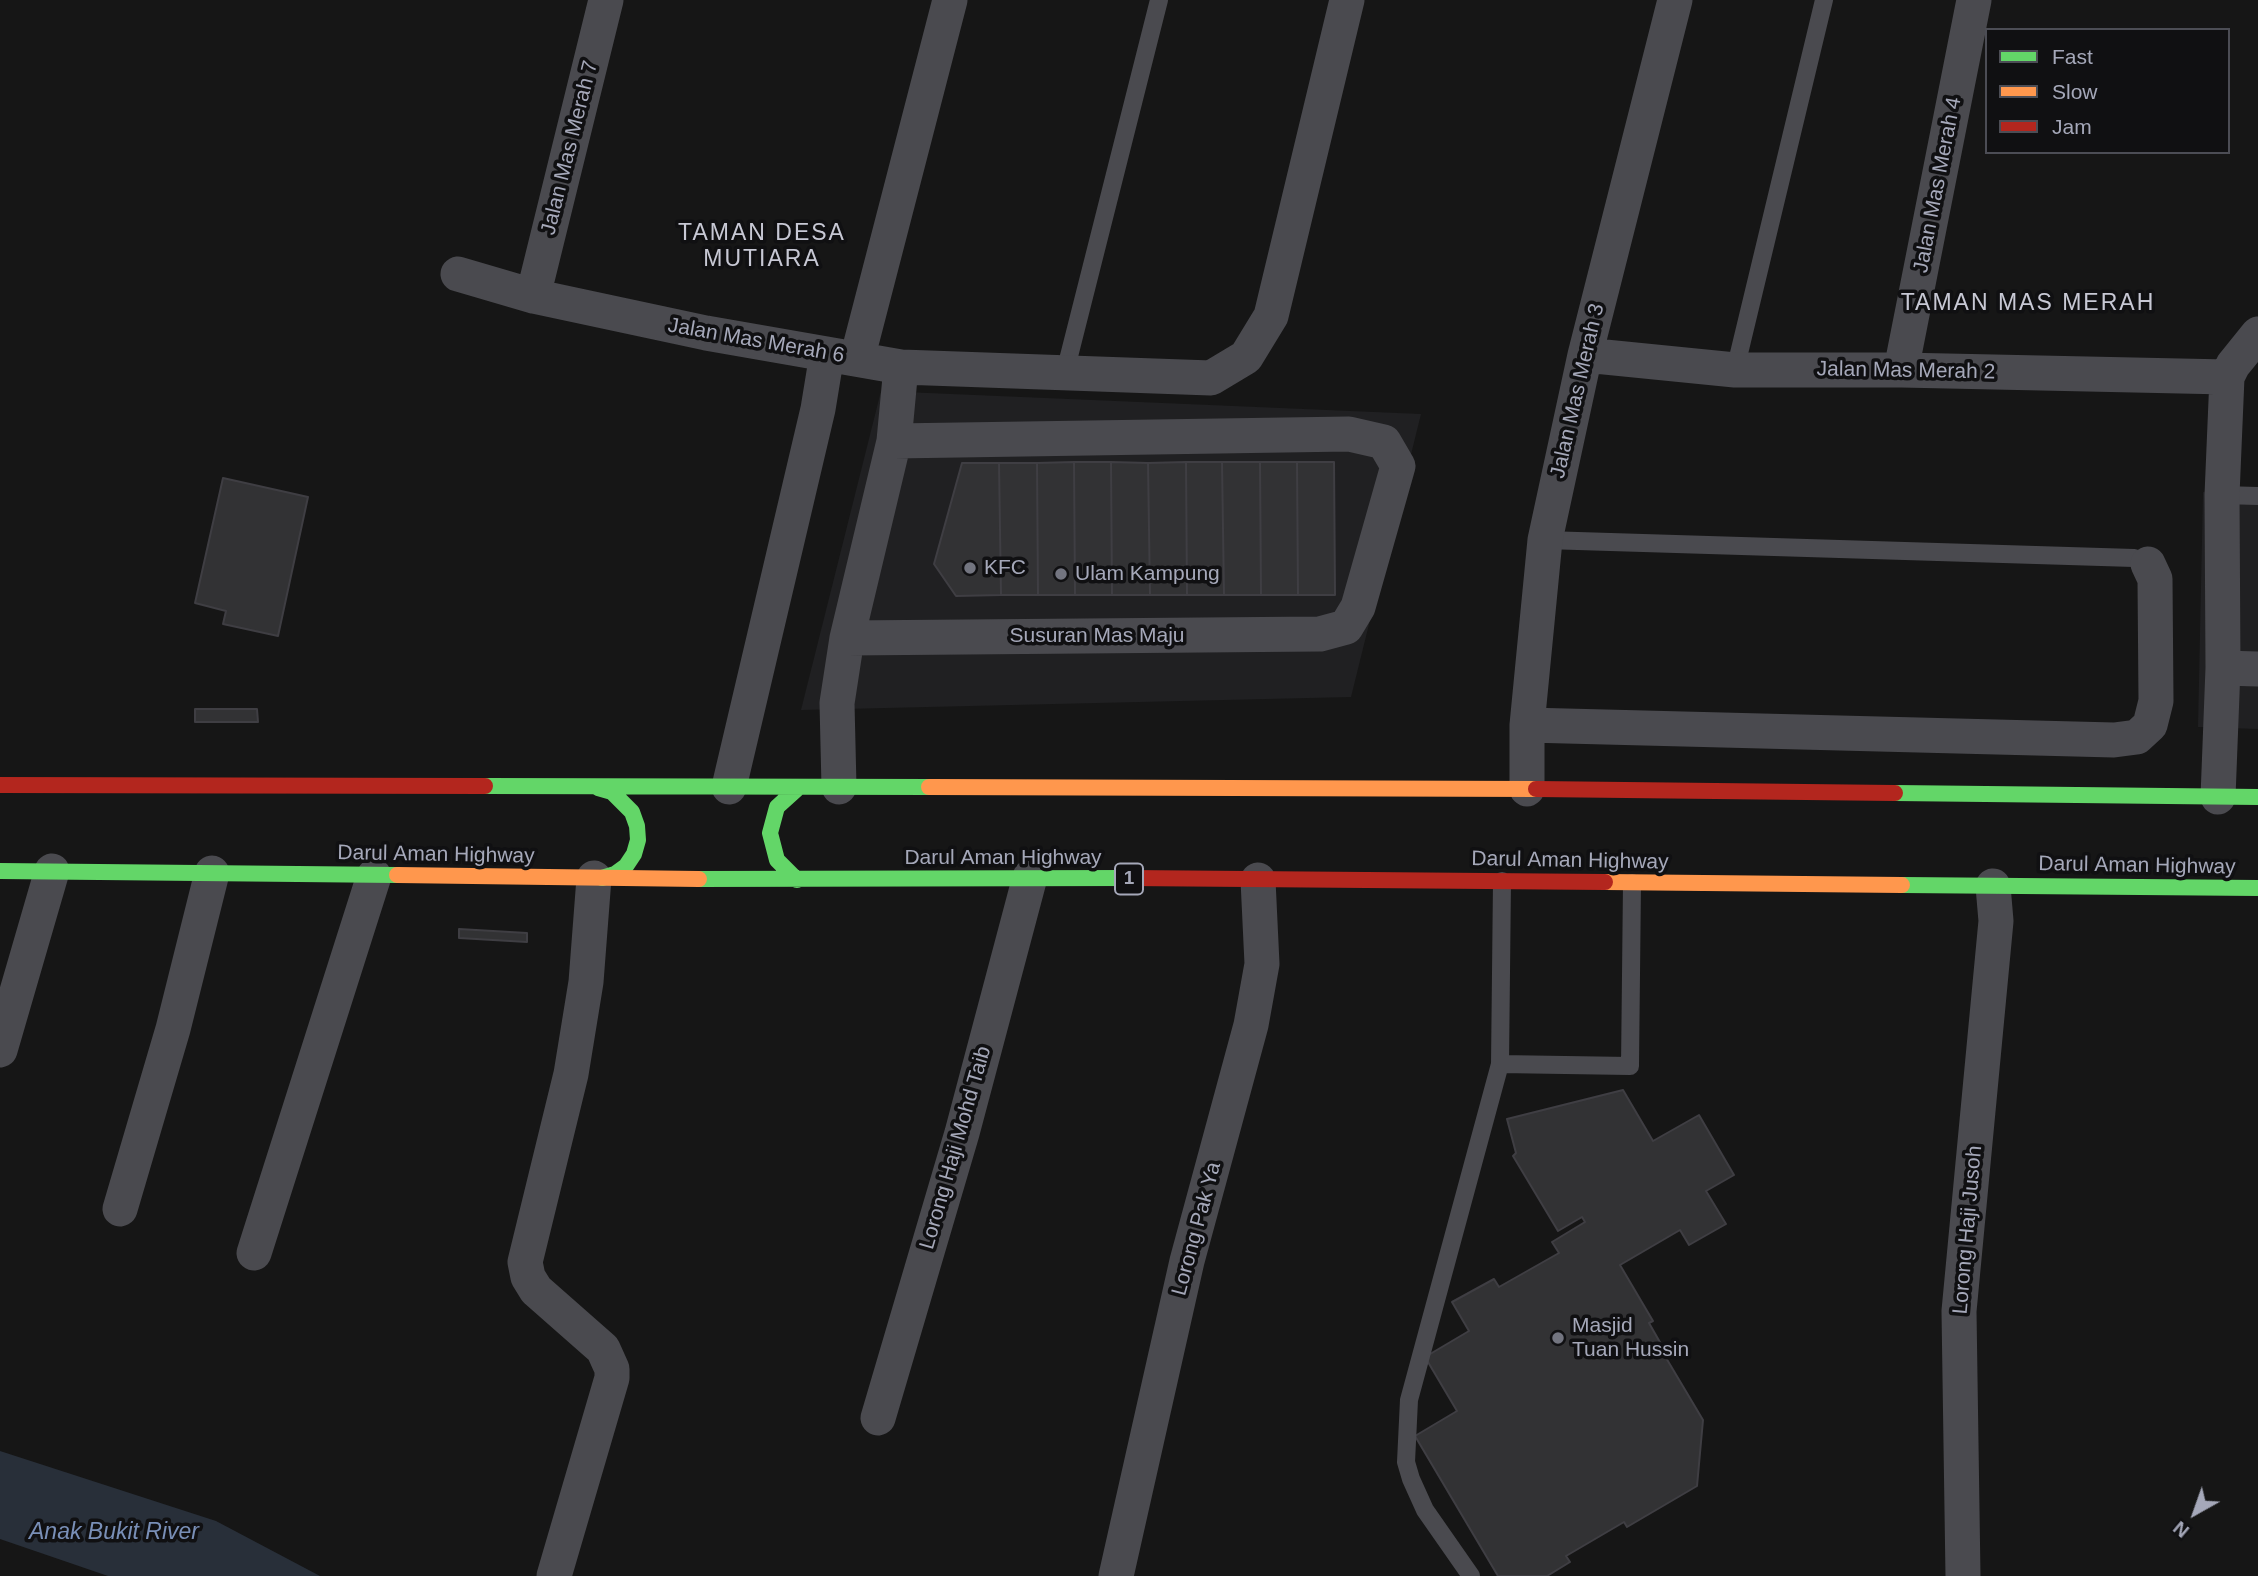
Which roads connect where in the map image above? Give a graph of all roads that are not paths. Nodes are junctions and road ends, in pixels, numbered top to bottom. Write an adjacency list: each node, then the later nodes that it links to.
1 (606, 0): 9 (street, Jalan Mas Merah 7)
2 (950, 0): 12 (street, Jalan Mas Merah 6)
3 (1159, 0): 16 (lane)
4 (1347, 0): 16 (street)
5 (1675, 0): 11 (street, Jalan Mas Merah 3)
6 (1824, 0): 14 (lane)
7 (1974, 0): 15 (street, Jalan Mas Merah 4)
8 (458, 274): 9 (street, Jalan Mas Merah 6)
9 (533, 296): 12 (street, Jalan Mas Merah 6)
10 (2258, 334): 17 (street)
11 (1585, 355): 14 (street, Jalan Mas Merah 2); 21 (street, Jalan Mas Merah 3)
12 (842, 357): 13 (street); 28 (street)
13 (901, 367): 16 (street); 18 (street)
14 (1735, 370): 15 (street, Jalan Mas Merah 2)
15 (1901, 370): 17 (street, Jalan Mas Merah 2)
16 (1065, 372)
17 (2227, 377): 19 (street)
18 (894, 441): 23 (street); 23 (street, Susuran Mas Maju)
19 (2222, 495): 20 (lane); 24 (street)
20 (2258, 496)
21 (1545, 540): 22 (lane); 26 (street, Jalan Mas Merah 3)
22 (2148, 564): 26 (street)
23 (847, 638): 29 (street)
24 (2222, 668): 25 (street); 33 (street)
25 (2258, 669)
26 (1527, 725): 32 (street, Jalan Mas Merah 3)
27 (0, 785): 30 (highway)
28 (729, 787): 30 (highway); 31 (highway)
29 (839, 787): 31 (highway); 32 (highway)
30 (598, 788): 40 (highway)
31 (798, 788): 41 (highway)
32 (1527, 789): 33 (highway)
33 (2218, 797): 34 (highway)
34 (2258, 797)
35 (0, 871): 36 (highway, Darul Aman Highway / 1)
36 (52, 871): 37 (highway, Darul Aman Highway / 1); 47 (street)
37 (212, 873): 38 (highway, Darul Aman Highway / 1); 49 (street)
38 (374, 876): 40 (highway, Darul Aman Highway / 1); 50 (street)
39 (1030, 877): 41 (highway, Darul Aman Highway / 1); 42 (highway, Darul Aman Highway / 1); 51 (street, Lorong Haji Mohd Taib)
40 (598, 878): 41 (highway, Darul Aman Highway / 1); 52 (street)
41 (797, 880)
42 (1258, 880): 43 (highway, Darul Aman Highway / 1); 53 (street, Lorong Pak Ya)
43 (1502, 881): 44 (highway, Darul Aman Highway / 1); 48 (lane)
44 (1632, 883): 45 (highway, Darul Aman Highway / 1); 48 (lane)
45 (1993, 886): 46 (highway, Darul Aman Highway / 1); 55 (street, Lorong Haji Jusoh)
46 (2258, 888)
47 (0, 1049)
48 (1500, 1064): 54 (lane)
49 (120, 1209)
50 (254, 1253)
51 (878, 1418)
52 (554, 1576)
53 (1116, 1576)
54 (1471, 1576)
55 (1963, 1576)

